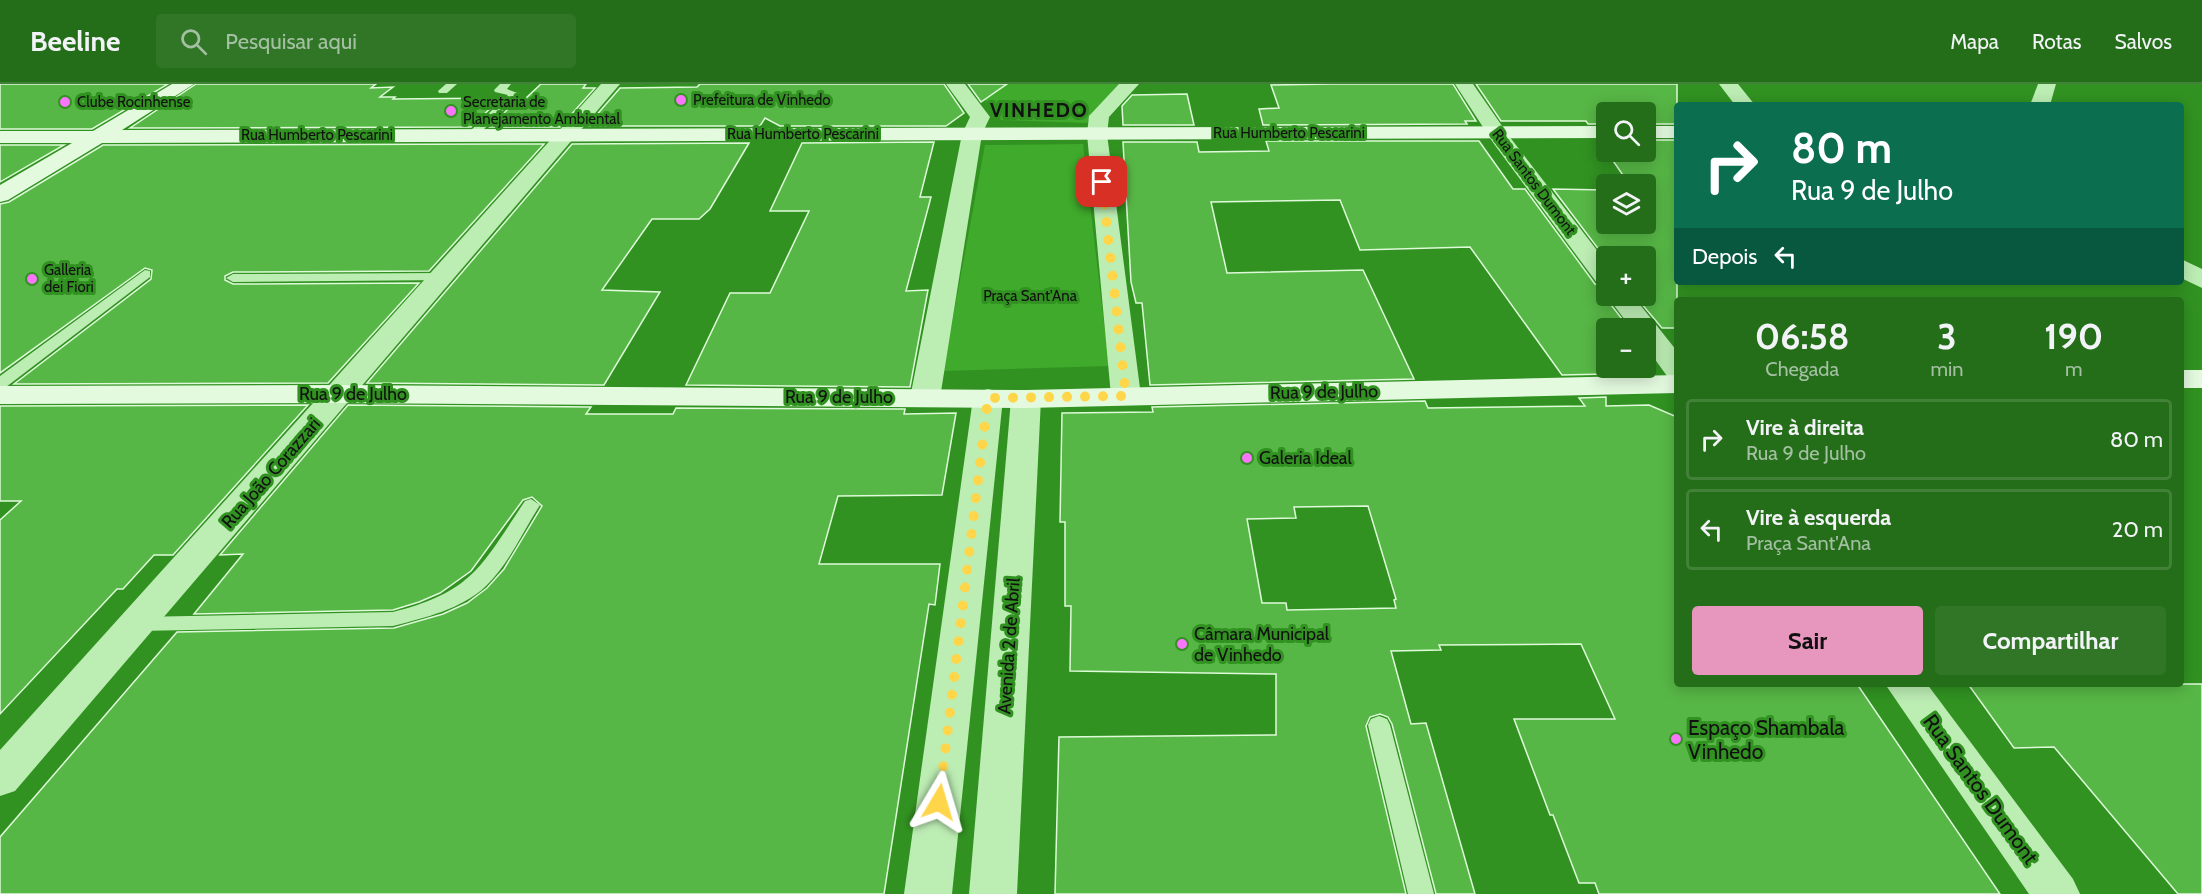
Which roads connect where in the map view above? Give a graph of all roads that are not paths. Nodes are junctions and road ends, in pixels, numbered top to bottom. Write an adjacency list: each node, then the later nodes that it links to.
1 (185, 84): 20 (street)
2 (506, 84): 15 (lane)
3 (611, 84): 16 (street, Rua João Corazzari)
4 (955, 84): 17 (street)
5 (1130, 84): 18 (street)
6 (1464, 84): 14 (street, Rua Santos Dumont)
7 (1728, 84): 9 (street)
8 (2047, 84): 10 (street)
9 (1743, 102)
10 (2041, 102)
11 (1596, 132): 14 (street, Rua Humberto Pescarini)
12 (1656, 132): 13 (street)
13 (1674, 132)
14 (1496, 133): 18 (street, Rua Humberto Pescarini); 22 (street, Rua Santos Dumont)
15 (473, 134): 16 (street, Rua Humberto Pescarini); 20 (street, Rua Humberto Pescarini)
16 (567, 134): 17 (street, Rua Humberto Pescarini); 25 (street, Rua João Corazzari)
17 (972, 134): 18 (street, Rua Humberto Pescarini); 39 (street)
18 (1097, 134): 38 (street)
19 (0, 136): 20 (street, Rua Humberto Pescarini)
20 (99, 136): 21 (street)
21 (0, 195)
22 (1596, 265)
23 (2184, 269): 27 (street)
24 (145, 274): 34 (lane)
25 (442, 277): 26 (lane); 36 (street, Rua João Corazzari)
26 (233, 278)
27 (2202, 280)
28 (1628, 306): 29 (street)
29 (1637, 318)
30 (1656, 343): 31 (street)
31 (1674, 366)
32 (2184, 379): 33 (street)
33 (2202, 379)
34 (0, 384)
35 (1674, 384): 38 (street, Rua 9 de Julho)
36 (340, 394): 37 (street, Rua 9 de Julho); 39 (street, Rua 9 de Julho); 43 (street, Rua João Corazzari)
37 (0, 395)
38 (1126, 396): 41 (street, Rua 9 de Julho)
39 (925, 398): 40 (street, Rua 9 de Julho)
40 (988, 398): 41 (street, Rua 9 de Julho); 47 (street)
41 (1026, 399): 48 (street, Avenida 2 de Abril)
42 (531, 505): 43 (lane)
43 (137, 624): 46 (street, Rua João Corazzari)
44 (1907, 687): 50 (street, Rua Santos Dumont)
45 (1379, 725): 49 (lane)
46 (0, 779)
47 (928, 894)
48 (993, 894)
49 (1421, 894)
50 (2056, 894)

